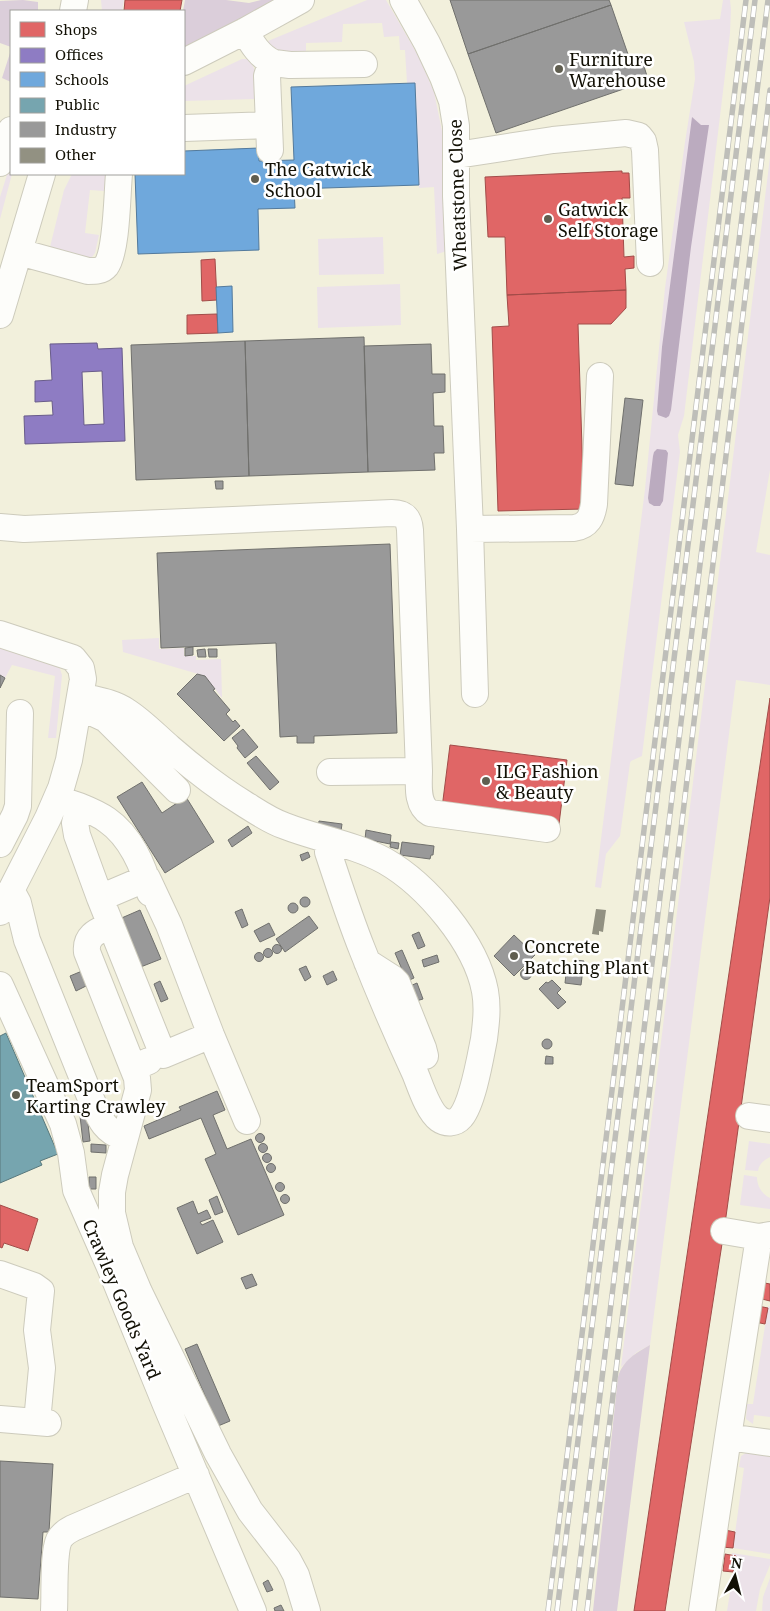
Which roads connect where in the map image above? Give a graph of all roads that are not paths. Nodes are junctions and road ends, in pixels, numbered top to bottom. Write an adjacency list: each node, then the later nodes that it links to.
1 (301, 0): 3 (street)
2 (403, 0): 9 (street, Wheatstone Close)
3 (245, 31): 4 (street); 5 (street)
4 (185, 61)
5 (274, 63): 6 (street); 7 (street)
6 (364, 64)
7 (185, 128)
8 (10, 133): 10 (street)
9 (456, 154): 14 (street); 18 (street, Wheatstone Close)
10 (0, 163)
11 (42, 175): 13 (street)
12 (119, 175): 13 (street)
13 (19, 252): 15 (street)
14 (650, 263)
15 (0, 315)
16 (600, 376): 18 (street)
17 (0, 527): 23 (street)
18 (470, 529): 20 (street, Wheatstone Close)
19 (0, 634): 21 (street)
20 (474, 694)
21 (80, 703): 25 (street); 26 (street); 28 (street)
22 (20, 713): 29 (street)
23 (419, 770): 24 (street); 27 (street)
24 (330, 772)
25 (177, 790)
26 (68, 802): 30 (street); 31 (street); 32 (street)
27 (547, 829)
28 (329, 841): 28 (street)
29 (0, 844)
30 (147, 878): 31 (street); 35 (street)
31 (100, 898): 33 (street)
32 (5, 901): 39 (street)
33 (111, 925): 36 (street); 37 (street)
34 (0, 984): 48 (street, Crawley Goods Yard)
35 (210, 1036): 36 (street); 38 (street)
36 (164, 1055): 37 (street)
37 (133, 1068): 39 (street)
38 (247, 1121)
39 (125, 1138): 51 (street)
40 (724, 1231): 41 (street)
41 (765, 1236): 46 (street)
42 (0, 1256): 44 (street)
43 (0, 1274): 44 (street)
44 (34, 1286): 45 (street)
45 (0, 1419)
46 (728, 1437): 47 (street); 52 (street)
47 (770, 1443)
48 (196, 1475): 49 (street); 50 (street, Crawley Goods Yard)
49 (54, 1611)
50 (253, 1611)
51 (307, 1611)
52 (702, 1611)

